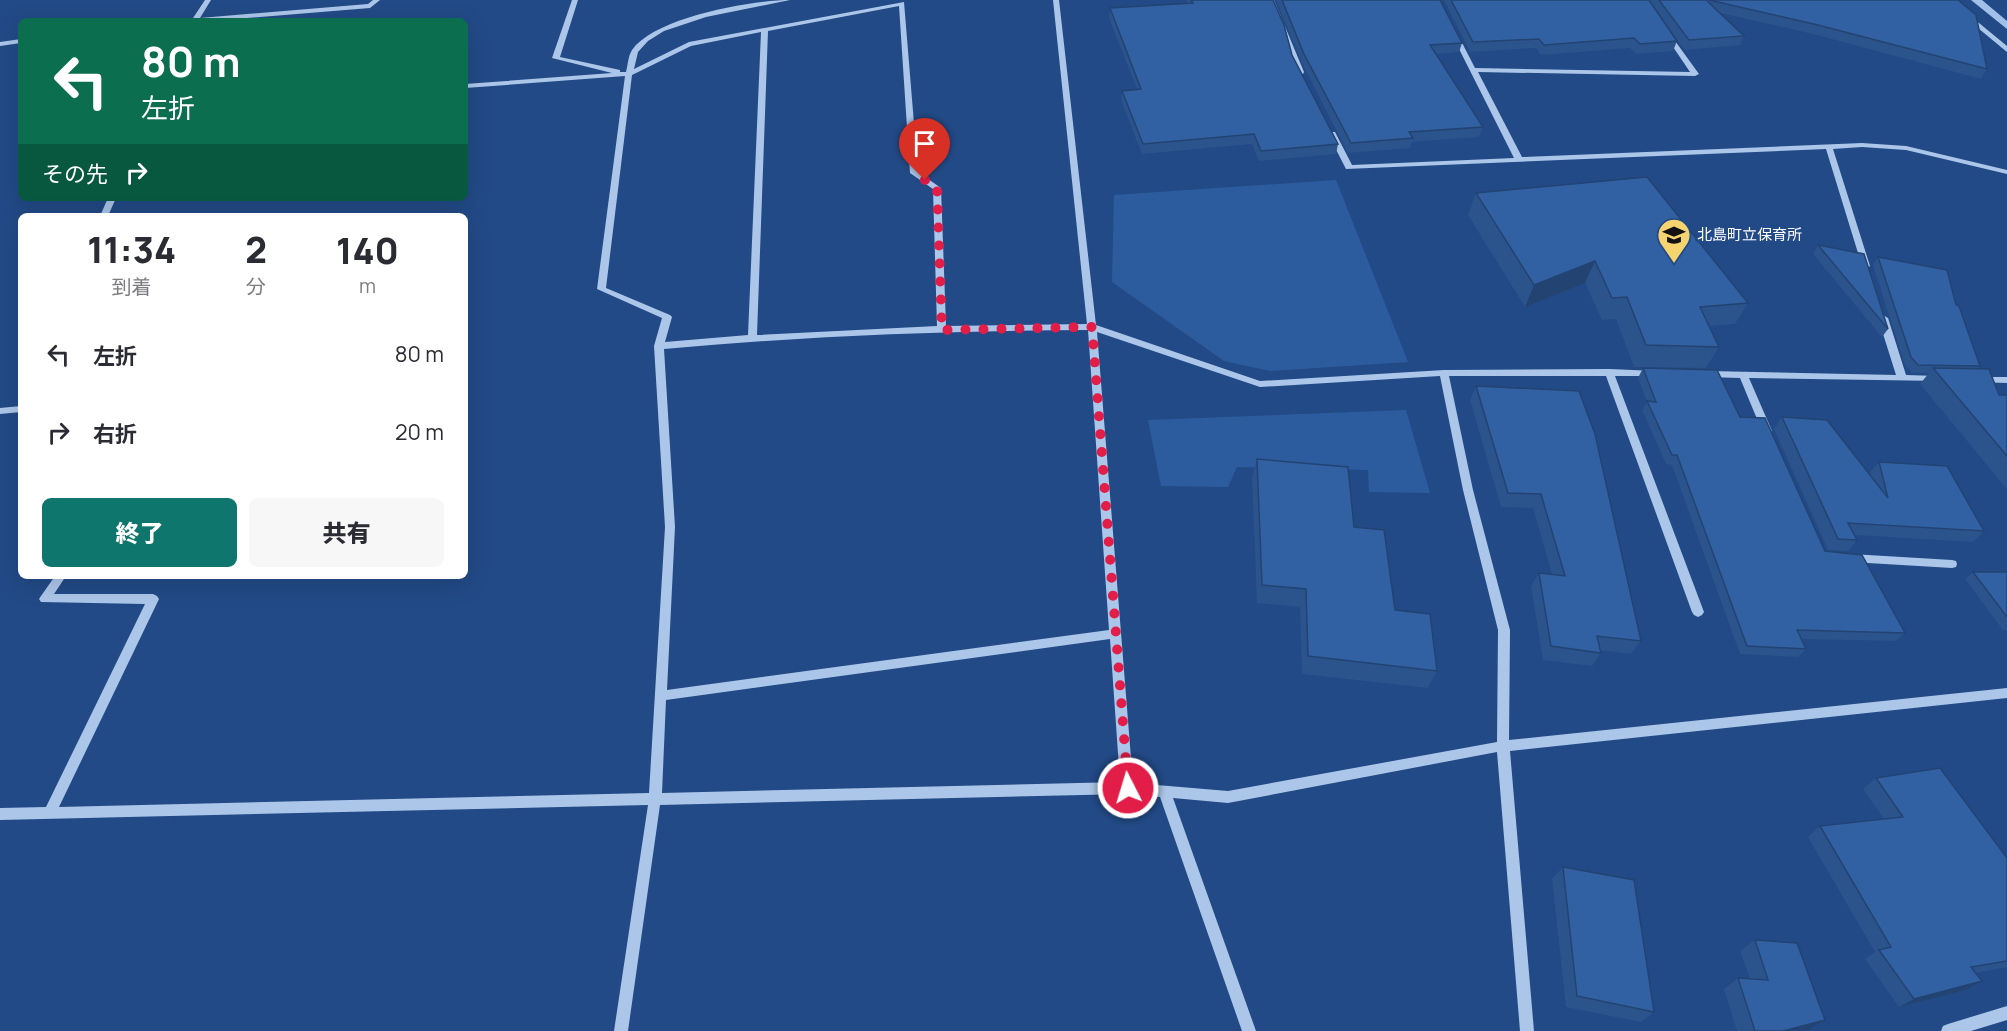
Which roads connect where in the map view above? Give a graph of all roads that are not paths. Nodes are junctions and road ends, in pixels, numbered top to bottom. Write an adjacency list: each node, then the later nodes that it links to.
1 (208, 0): 8 (street)
2 (377, 0): 9 (street)
3 (575, 0): 17 (street)
4 (787, 0): 17 (street)
5 (1056, 0): 26 (street)
6 (1271, 0): 18 (street)
7 (1947, 0): 15 (street)
8 (196, 18)
9 (220, 18)
10 (1663, 28): 16 (street)
11 (765, 29): 17 (street); 27 (street); 28 (street)
12 (1453, 30): 16 (street)
13 (18, 41): 14 (street)
14 (0, 44)
15 (2007, 50)
16 (1473, 70): 22 (street)
17 (629, 74): 19 (street); 29 (street)
18 (1306, 84)
19 (468, 86)
20 (1328, 126): 22 (street)
21 (1828, 147): 22 (street); 23 (street); 24 (street)
22 (1519, 160)
23 (2007, 172)
24 (1870, 279)
25 (1881, 312): 35 (street)
26 (1092, 327): 27 (street); 31 (street); 46 (street)
27 (942, 330): 28 (street)
28 (752, 338): 29 (street)
29 (659, 346): 48 (street)
30 (1609, 372): 31 (street); 32 (street); 45 (street)
31 (1444, 373): 49 (street)
32 (1665, 373)
33 (1698, 374): 34 (street)
34 (1743, 375): 35 (street); 41 (street)
35 (1902, 378): 36 (street)
36 (1948, 379)
37 (1972, 379): 38 (street)
38 (2007, 380)
39 (18, 409): 40 (street)
40 (0, 411)
41 (1771, 439)
42 (1835, 557): 43 (street)
43 (1952, 564)
44 (59, 579): 53 (street)
45 (1698, 612)
46 (1115, 634): 48 (street); 50 (street)
47 (2007, 693): 49 (street)
48 (660, 696): 52 (street)
49 (1503, 746): 51 (street); 58 (street)
50 (1128, 788): 51 (street); 52 (street)
51 (1164, 791): 57 (street)
52 (654, 798): 53 (street); 56 (street)
53 (50, 813): 54 (street)
54 (0, 814)
55 (2007, 1013): 59 (street)
56 (621, 1031)
57 (1249, 1031)
58 (1527, 1031)
59 (1948, 1031)

